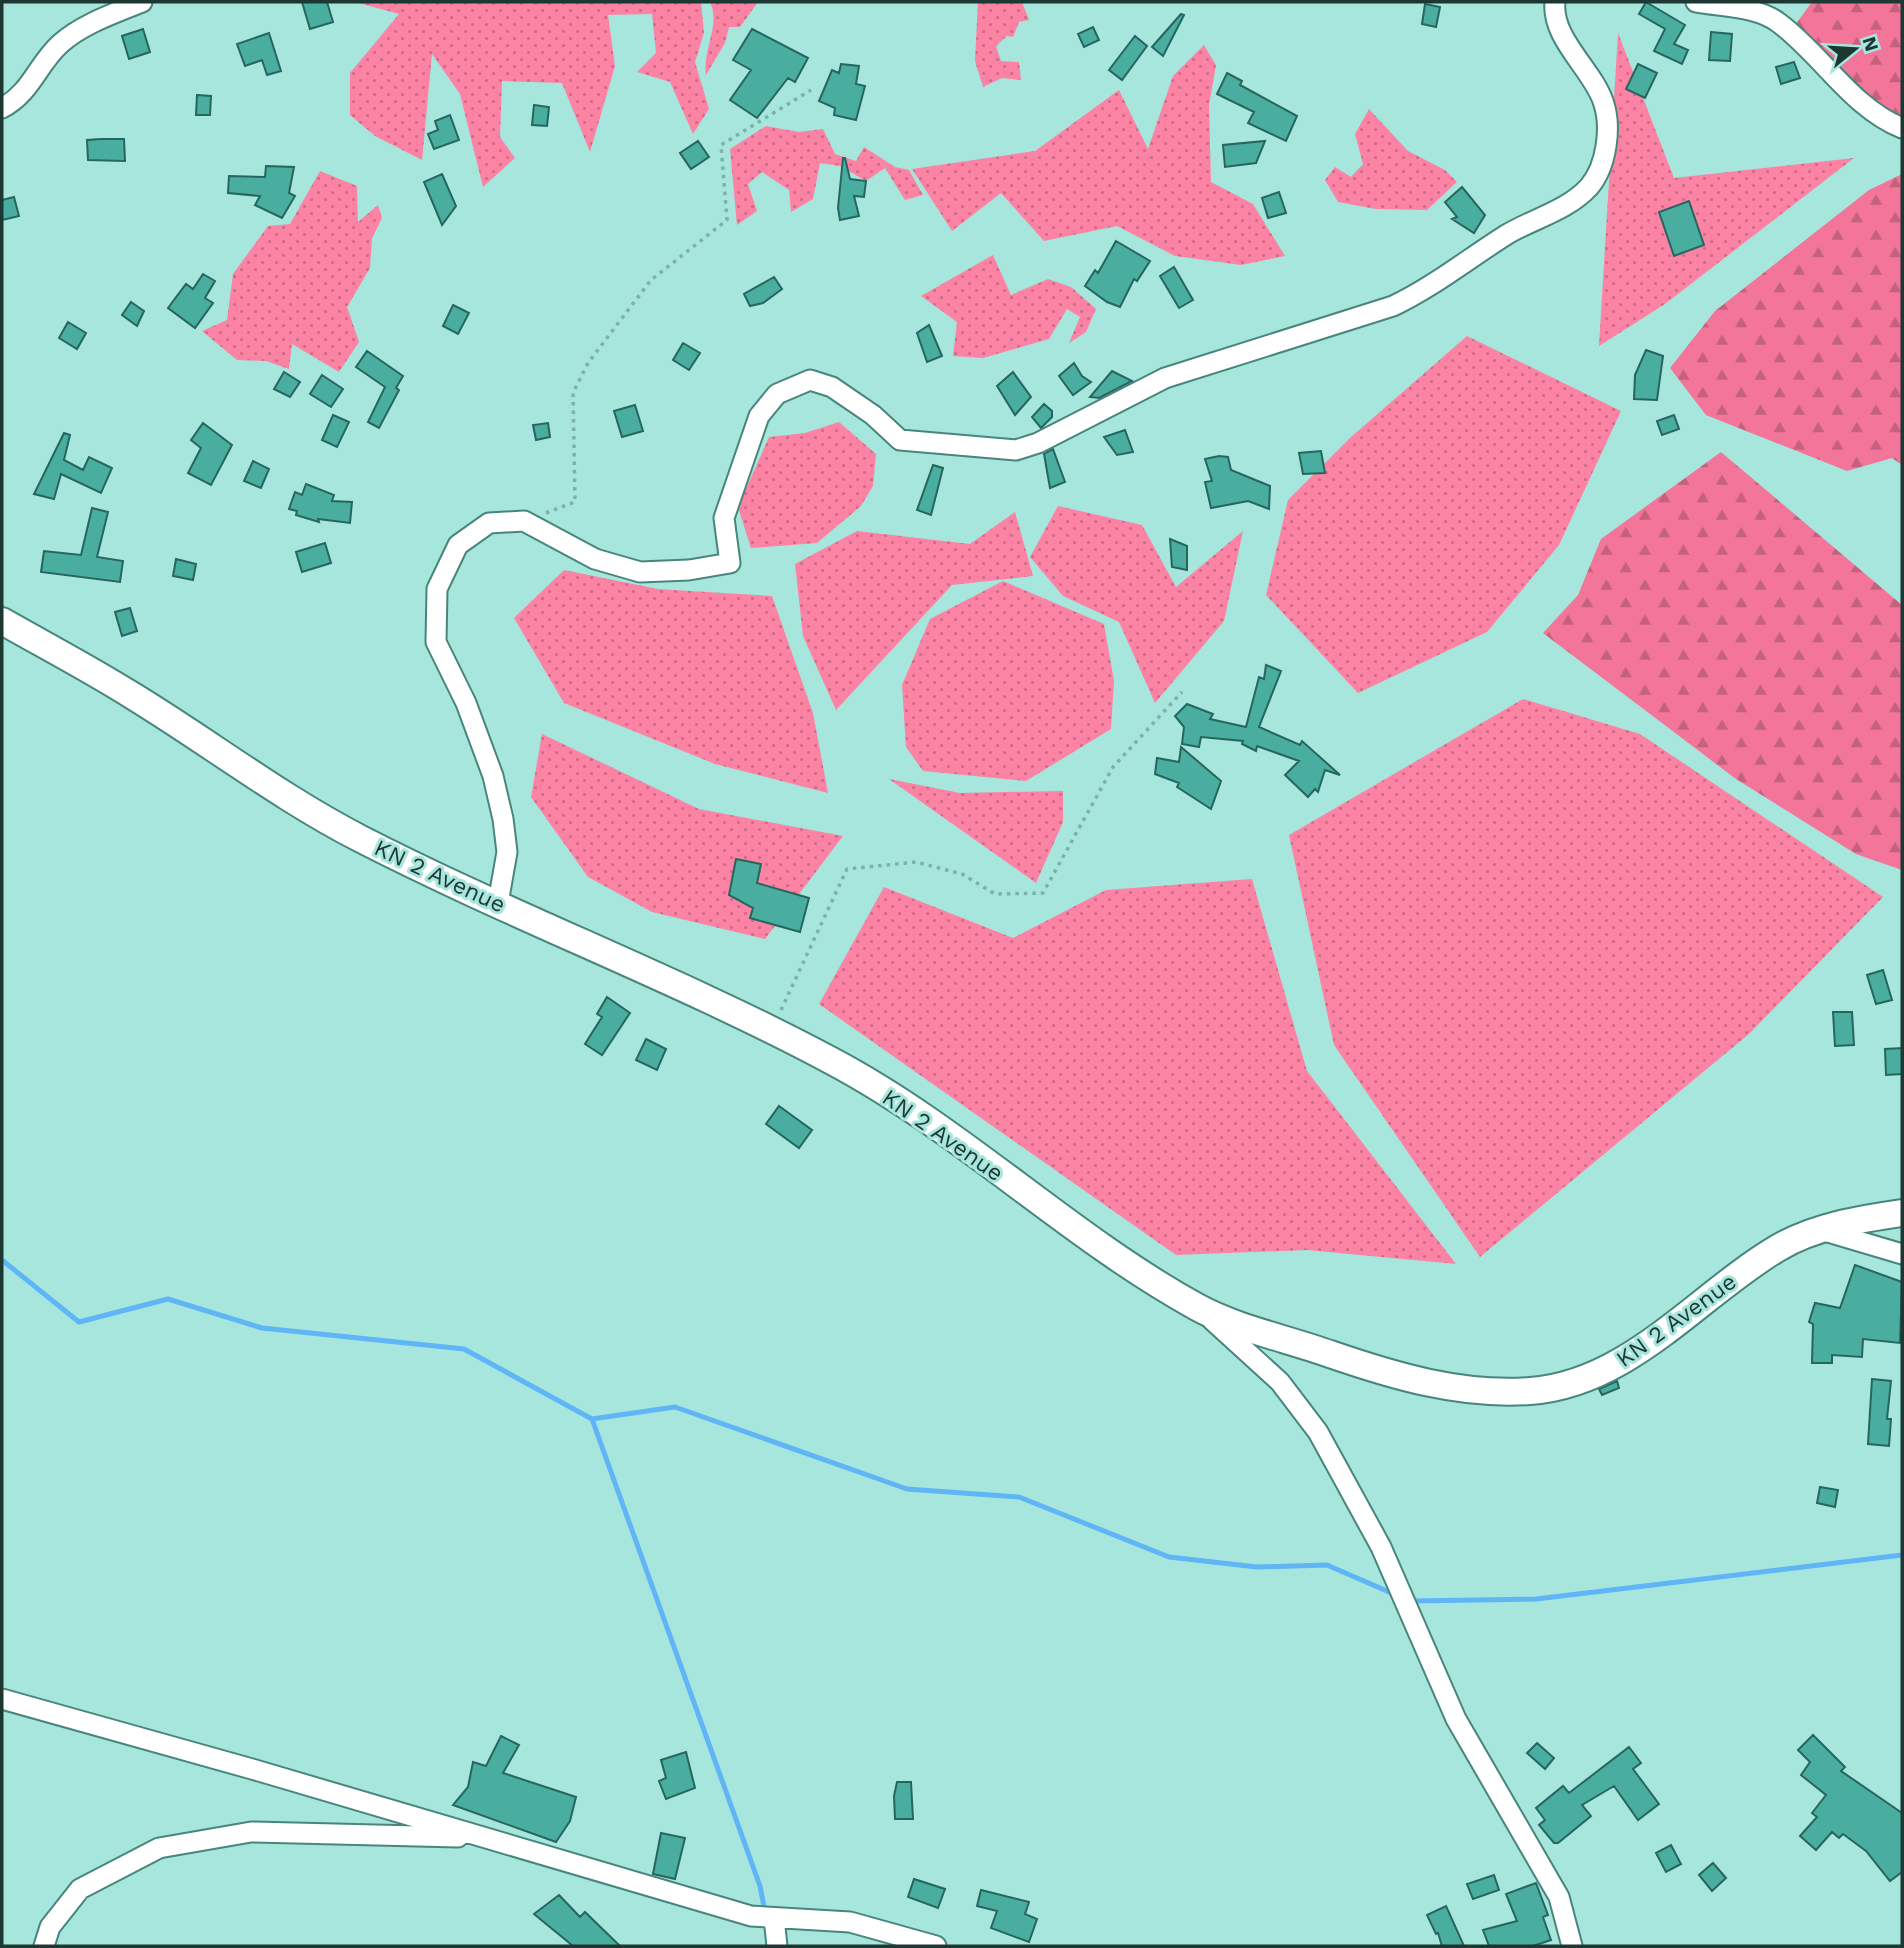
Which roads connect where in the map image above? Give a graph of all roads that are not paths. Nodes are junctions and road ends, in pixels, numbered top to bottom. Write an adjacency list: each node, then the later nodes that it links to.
1 (142, 2): 4 (street)
2 (1555, 2): 7 (street)
3 (1696, 2): 5 (street)
4 (2, 108)
5 (1902, 128)
6 (2, 621): 7 (main road, KN 2 Avenue)
7 (498, 903): 11 (main road, KN 2 Avenue)
8 (1902, 1213): 9 (main road, KN 2 Avenue)
9 (1820, 1230): 10 (street); 11 (main road, KN 2 Avenue)
10 (1902, 1254)
11 (1201, 1309): 18 (street)
12 (2, 1699): 13 (street)
13 (484, 1838): 14 (street); 15 (street)
14 (774, 1918): 16 (street); 17 (street)
15 (44, 1946)
16 (777, 1946)
17 (936, 1946)
18 (1572, 1946)

